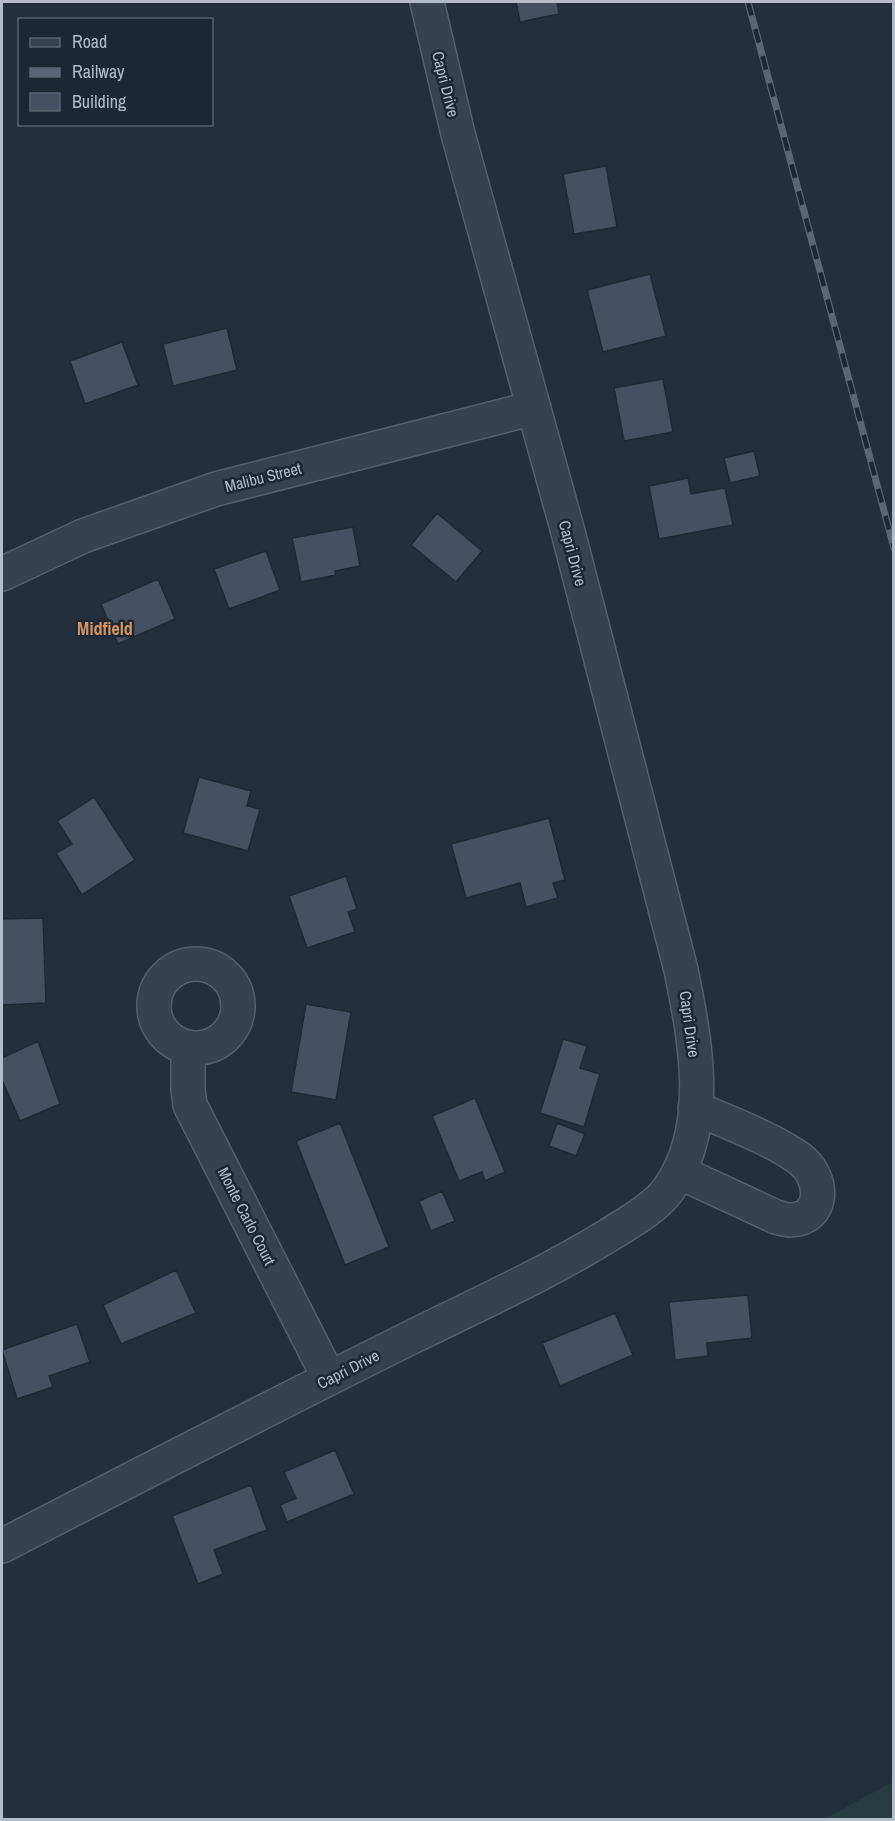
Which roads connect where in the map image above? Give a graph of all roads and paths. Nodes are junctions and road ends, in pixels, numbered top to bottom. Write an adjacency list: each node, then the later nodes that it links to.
1 (427, 2): 2 (street, Capri Drive)
2 (534, 408): 3 (street, Malibu Street); 5 (street, Capri Drive)
3 (2, 574)
4 (188, 1047): 7 (street, Monte Carlo Court)
5 (695, 1108): 6 (street, Capri Drive); 6 (street)
6 (679, 1172): 7 (street, Capri Drive)
7 (329, 1378): 8 (street, Capri Drive)
8 (2, 1546)

